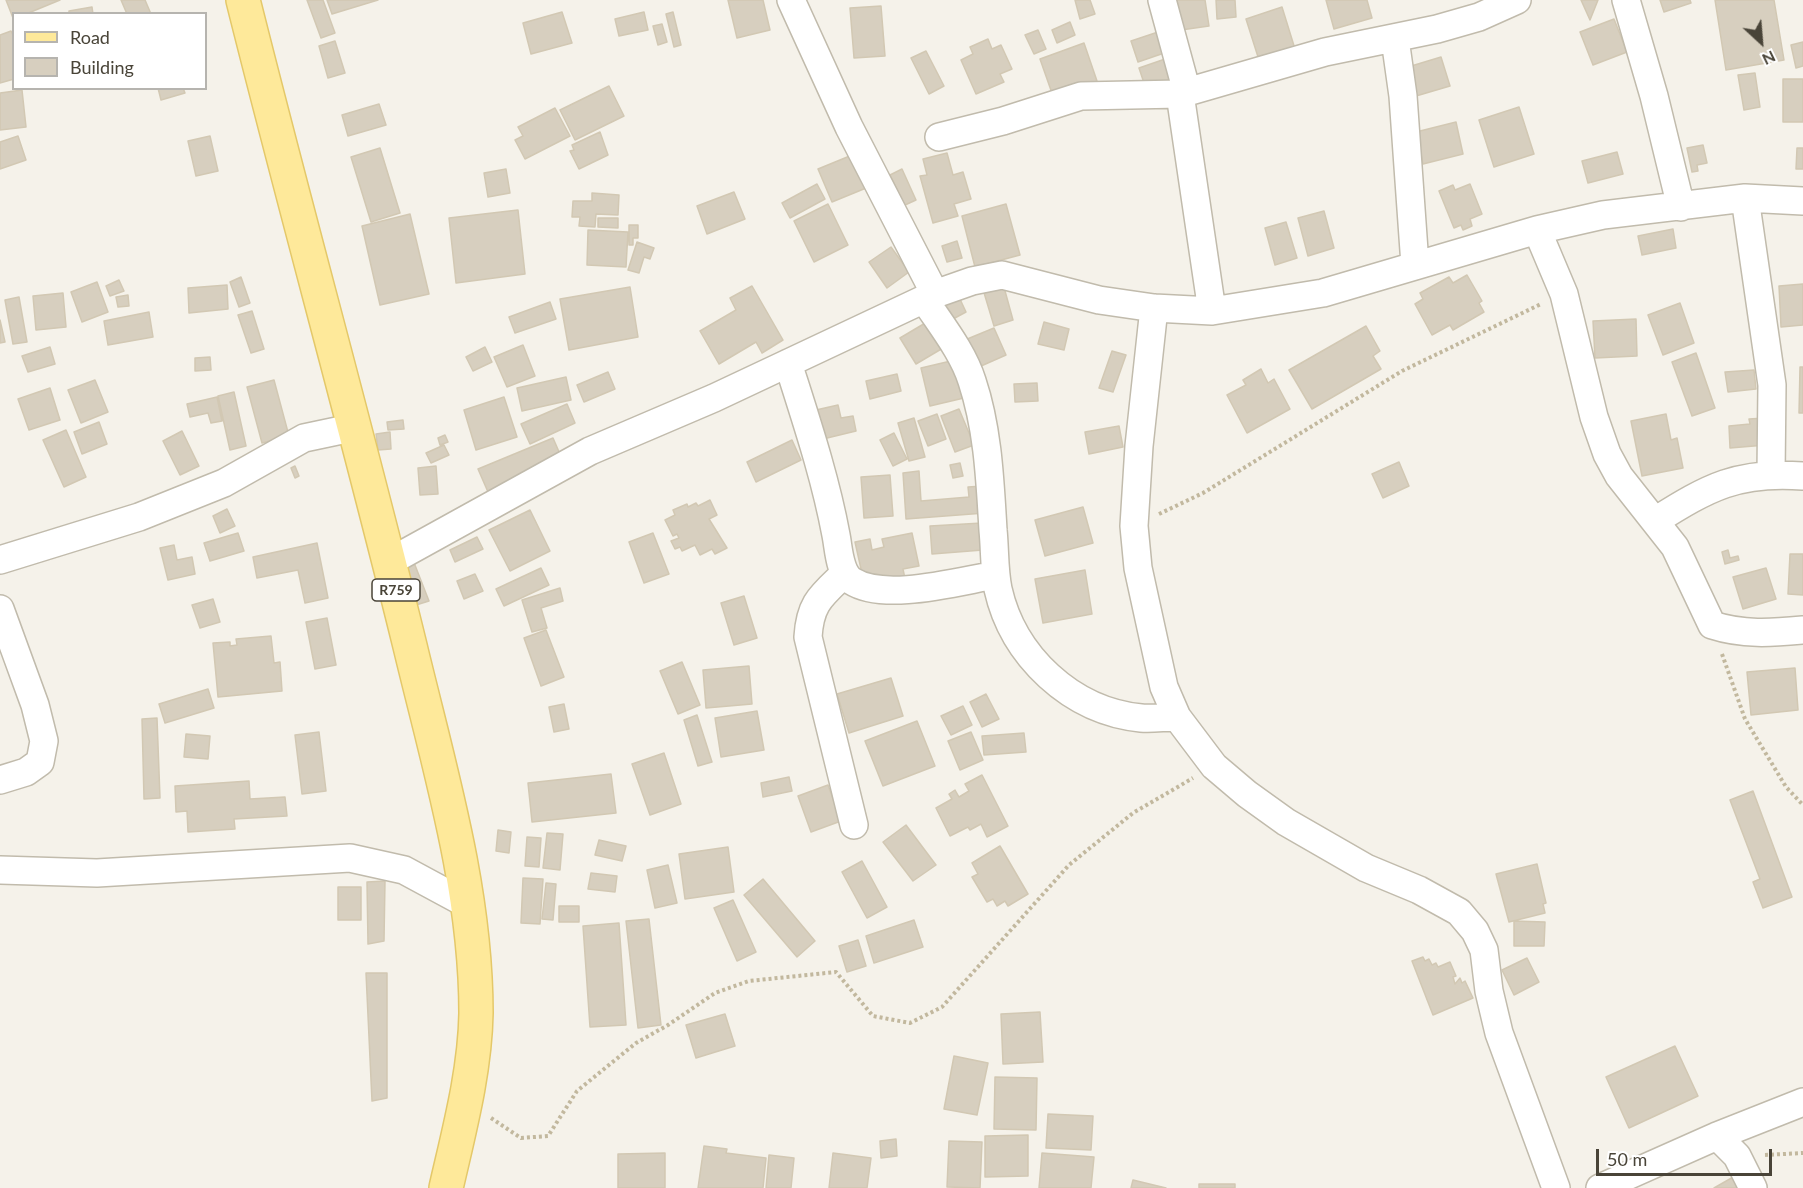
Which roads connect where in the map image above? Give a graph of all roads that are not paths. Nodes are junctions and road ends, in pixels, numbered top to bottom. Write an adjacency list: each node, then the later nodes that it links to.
1 (243, 0): 18 (main road, R759)
2 (791, 0): 14 (street)
3 (1162, 0): 7 (street)
4 (1516, 0): 6 (street)
5 (1626, 0): 11 (street)
6 (1395, 39): 7 (street); 13 (street)
7 (1183, 93): 8 (street); 16 (street)
8 (939, 136)
9 (1745, 198): 10 (street); 11 (street); 19 (street)
10 (1803, 201)
11 (1681, 207): 12 (street)
12 (1537, 230): 13 (street); 21 (street)
13 (1414, 265): 16 (street)
14 (930, 296): 15 (street); 17 (street); 25 (street)
15 (1154, 308): 16 (street); 28 (street)
16 (1212, 311)
17 (789, 363): 23 (street); 24 (street)
18 (356, 426): 22 (street); 23 (main road, R759)
19 (1771, 474): 20 (street); 21 (street)
20 (1803, 476)
21 (1655, 521): 27 (street)
22 (0, 560)
23 (389, 561): 32 (main road, R759)
24 (844, 574): 25 (street); 30 (street)
25 (996, 575): 28 (street)
26 (0, 609): 29 (street)
27 (1803, 630)
28 (1177, 717): 36 (street)
29 (0, 780)
30 (854, 825)
31 (0, 870): 32 (street)
32 (467, 904): 35 (main road, R759)
33 (1803, 1102): 34 (street)
34 (1717, 1136): 37 (street); 38 (street)
35 (446, 1188)
36 (1556, 1188)
37 (1600, 1188)
38 (1753, 1188)

